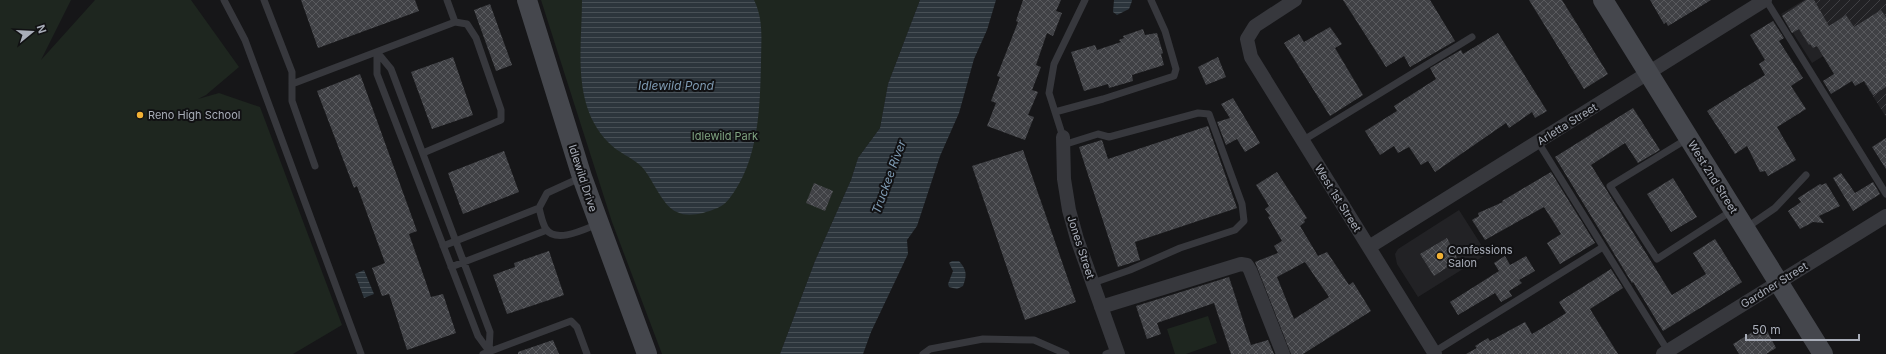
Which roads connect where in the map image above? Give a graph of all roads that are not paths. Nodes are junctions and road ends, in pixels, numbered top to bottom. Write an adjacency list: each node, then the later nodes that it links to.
1 (224, 0): 44 (lane)
2 (264, 0): 14 (lane)
3 (447, 0): 10 (lane)
4 (527, 0): 23 (street, Idlewild Drive)
5 (1085, 0): 15 (lane)
6 (1151, 0): 15 (lane)
7 (1296, 0): 18 (street, West 1st Street)
8 (1603, 0): 13 (street, West 2nd Street)
9 (1765, 0): 13 (street, Arletta Street); 24 (lane)
10 (455, 22): 12 (lane); 20 (lane)
11 (1472, 37): 18 (lane)
12 (377, 52): 14 (lane); 20 (lane); 32 (lane)
13 (1649, 73): 16 (street, West 2nd Street); 19 (street, Arletta Street)
14 (292, 84): 21 (lane)
15 (1055, 112): 17 (lane)
16 (1689, 137): 26 (street, West 2nd Street); 26 (lane)
17 (1063, 141): 38 (street, Jones Street); 38 (lane)
18 (1302, 141): 33 (street, West 1st Street)
19 (1538, 142): 33 (street, Arletta Street); 34 (lane)
20 (423, 152): 31 (lane)
21 (315, 166)
22 (1806, 175): 29 (lane)
23 (582, 177): 25 (lane); 28 (street, Idlewild Drive)
24 (1886, 194)
25 (539, 208): 30 (lane); 31 (lane)
26 (1733, 209): 29 (street, West 2nd Street)
27 (1886, 216): 37 (street, Gardner Street)
28 (598, 224): 30 (lane); 46 (street, Idlewild Drive)
29 (1746, 228): 37 (street, West 2nd Street)
30 (547, 230): 35 (lane)
31 (456, 241): 32 (lane); 35 (lane)
32 (443, 246): 36 (lane)
33 (1369, 247): 43 (street, West 1st Street)
34 (1603, 247): 40 (lane); 43 (lane)
35 (464, 262): 36 (lane); 41 (lane)
36 (451, 267): 41 (lane)
37 (1779, 282): 40 (street, Gardner Street); 50 (street, West 2nd Street)
38 (1093, 283): 39 (street, Jones Street)
39 (1101, 307): 42 (street, Jones Street); 49 (street)
40 (1665, 352)
41 (486, 353): 45 (lane)
42 (1114, 353)
43 (1435, 353)
44 (361, 354)
45 (587, 354)
46 (647, 354)
47 (923, 354): 48 (lane)
48 (1066, 354)
49 (1283, 354)
50 (1823, 354)

